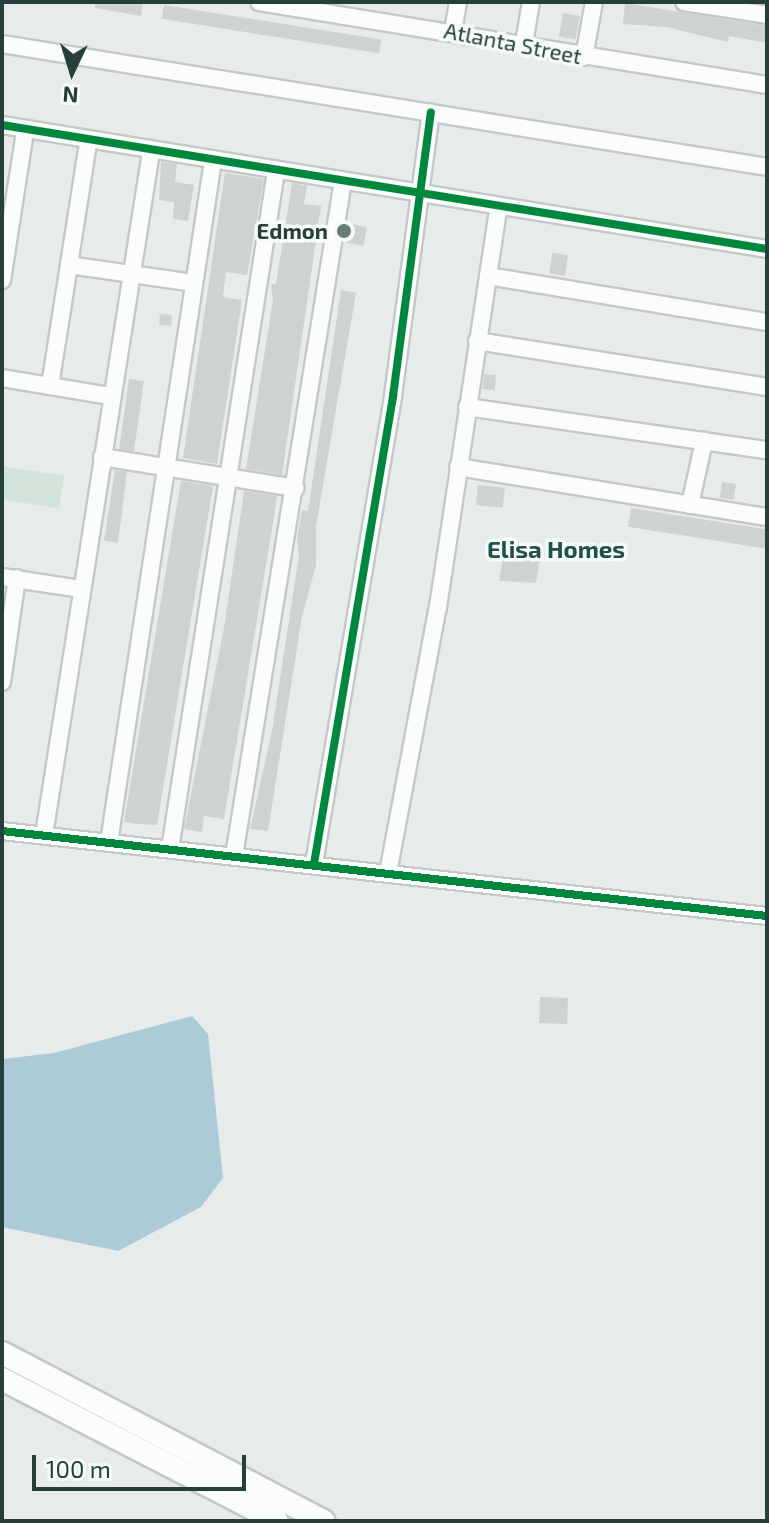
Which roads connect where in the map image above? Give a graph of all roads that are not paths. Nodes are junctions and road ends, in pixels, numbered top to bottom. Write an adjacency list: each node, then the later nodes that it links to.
1 (259, 2): 8 (street, Atlanta Street)
2 (369, 2): 8 (street)
3 (531, 2): 10 (street)
4 (594, 2): 12 (street)
5 (684, 2): 7 (street)
6 (458, 5): 9 (street)
7 (767, 15)
8 (366, 19): 9 (street, Atlanta Street)
9 (453, 31): 10 (street, Atlanta Street)
10 (524, 43): 12 (street, Atlanta Street)
11 (2, 44): 14 (street)
12 (584, 57): 13 (street, Atlanta Street)
13 (767, 85)
14 (431, 113): 20 (street); 23 (street)
15 (2, 125): 16 (street)
16 (25, 131): 17 (street); 29 (street)
17 (88, 142): 18 (street); 26 (street)
18 (151, 152): 19 (street); 27 (street)
19 (213, 161): 21 (street); 30 (street)
20 (767, 167)
21 (276, 171): 22 (street); 43 (street)
22 (343, 181): 23 (street); 44 (street)
23 (419, 194): 24 (street); 55 (street)
24 (498, 208): 25 (street); 28 (street)
25 (767, 249)
26 (69, 265): 27 (street); 34 (street)
27 (131, 275): 30 (street); 36 (street)
28 (488, 276): 31 (street); 32 (street)
29 (2, 280)
30 (194, 283): 41 (street)
31 (767, 322)
32 (477, 341): 35 (street); 37 (street)
33 (2, 378): 34 (street)
34 (50, 386): 36 (street)
35 (767, 387)
36 (111, 396): 40 (street)
37 (467, 407): 38 (street); 42 (street)
38 (704, 441): 39 (street); 45 (street)
39 (767, 450)
40 (102, 457): 41 (street); 48 (street)
41 (167, 467): 43 (street); 52 (street)
42 (458, 467): 45 (street); 56 (street)
43 (232, 478): 44 (street); 53 (street)
44 (296, 488): 54 (street)
45 (690, 505): 46 (street)
46 (767, 517)
47 (9, 578): 48 (street); 49 (street)
48 (80, 589): 51 (street)
49 (2, 682)
50 (2, 831): 51 (street)
51 (44, 835): 52 (street)
52 (109, 842): 53 (street)
53 (170, 849): 54 (street)
54 (234, 856): 55 (street)
55 (314, 864): 56 (street)
56 (388, 873): 57 (street)
57 (767, 916)
58 (2, 1353): 61 (street)
59 (2, 1379): 60 (street)
60 (277, 1521)
61 (324, 1521)

